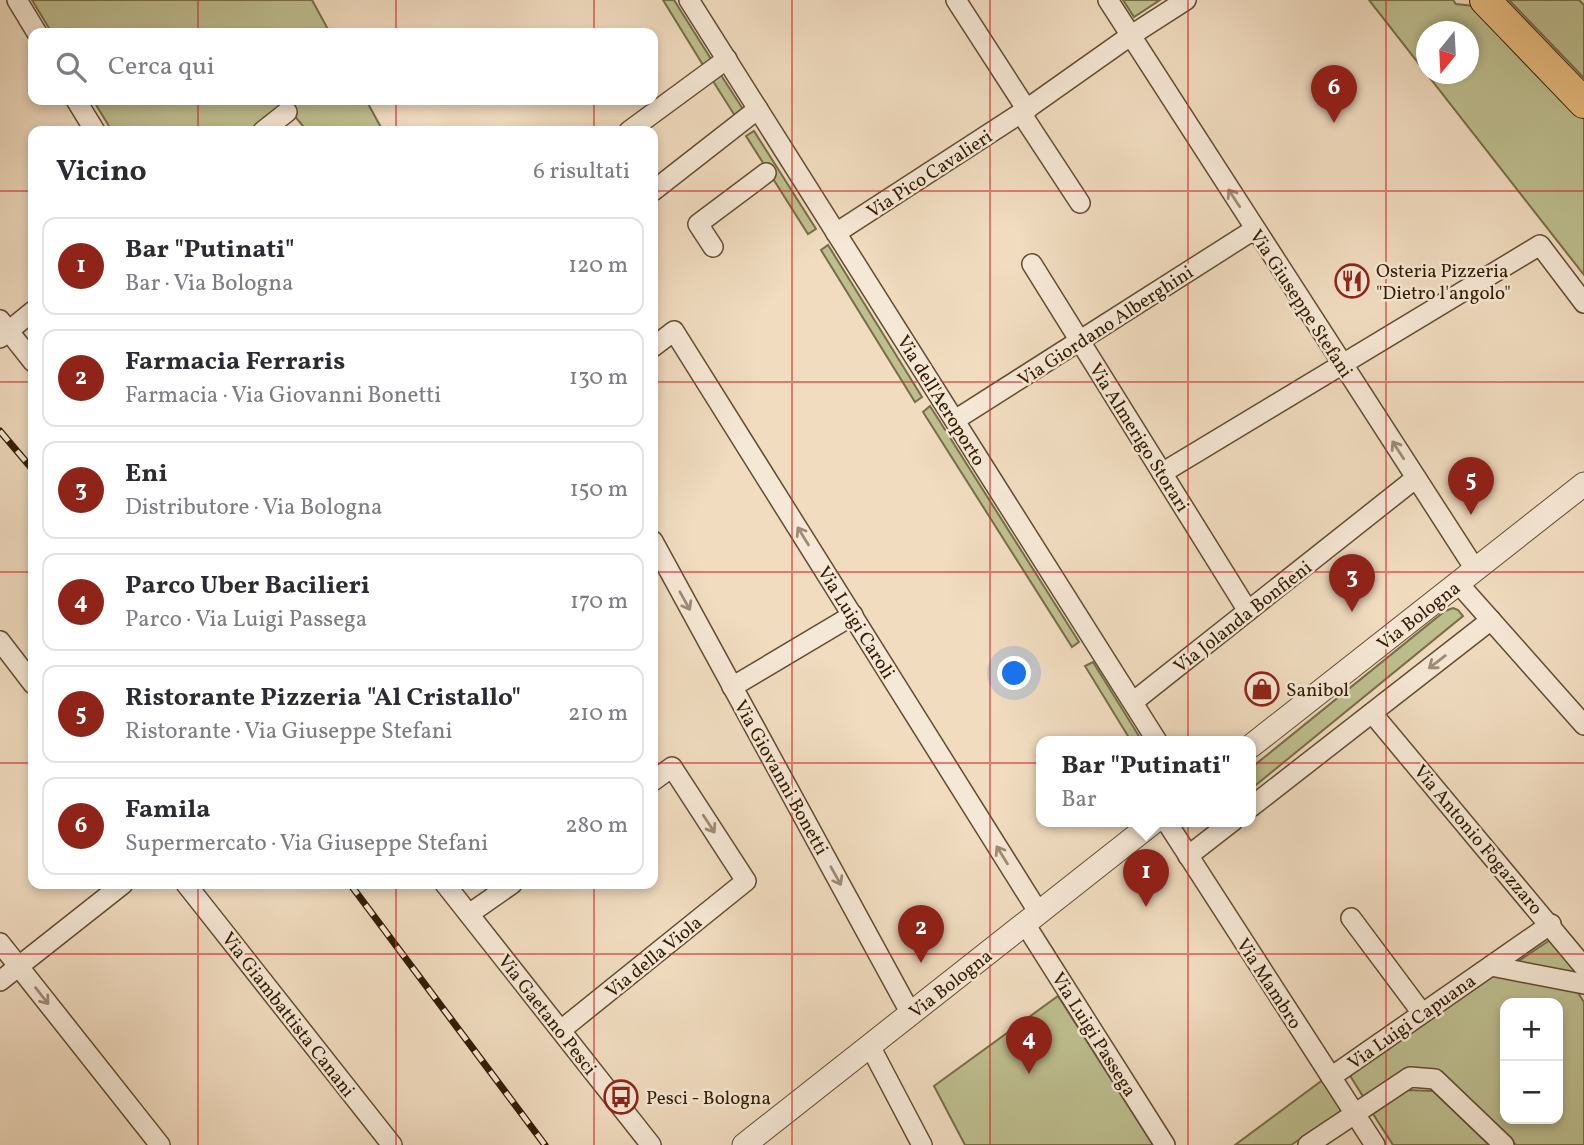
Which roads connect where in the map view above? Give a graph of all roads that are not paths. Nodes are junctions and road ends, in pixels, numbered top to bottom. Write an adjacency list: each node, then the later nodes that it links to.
1 (17, 0): 7 (street)
2 (689, 0): 9 (street, Via dell'Aeroporto)
3 (956, 0): 14 (street)
4 (1108, 0): 8 (street, Via Giuseppe Stefani)
5 (1186, 0): 8 (street)
6 (1485, 0): 10 (main road)
7 (34, 28)
8 (1130, 36): 14 (street, Via Pico Cavalieri); 21 (street, Via Giuseppe Stefani, one-way to 8)
9 (727, 59): 12 (street, Via dell'Aeroporto); 17 (street)
10 (1584, 103)
11 (79, 105): 15 (street)
12 (758, 109): 19 (street); 22 (street, Via dell'Aeroporto)
13 (287, 112): 16 (street)
14 (1024, 112): 20 (street); 22 (street, Via Pico Cavalieri)
15 (92, 126)
16 (269, 126)
17 (636, 126)
18 (766, 173): 23 (street)
19 (658, 187)
20 (1080, 203)
21 (1255, 229): 28 (street, Via Giordano Alberghini); 31 (street, Via Giuseppe Stefani)
22 (836, 233): 32 (street, Via dell'Aeroporto)
23 (713, 247)
24 (1032, 264): 28 (street, Via Almerigo Storari)
25 (1584, 303): 31 (street)
26 (28, 314): 27 (street)
27 (3, 329): 30 (street)
28 (1080, 341): 32 (street, Via Giordano Alberghini); 33 (street, Via Almerigo Storari)
29 (658, 343): 39 (street, Via Luigi Caroli, one-way to 29)
30 (28, 356)
31 (1342, 364): 33 (street); 34 (street, Via Giuseppe Stefani, one-way to 31)
32 (955, 420): 44 (street, Via dell'Aeroporto)
33 (1162, 472): 38 (street, Via Almerigo Storari)
34 (1416, 478): 37 (street, Via Giuseppe Stefani); 38 (street, Via Jolanda Bonfieni)
35 (1584, 484): 37 (street, Via Bologna)
36 (658, 550): 43 (street, Via Giovanni Bonetti, one-way to 43)
37 (1466, 576): 40 (street, Via Giuseppe Stefani); 48 (street, Via Bologna)
38 (1248, 611): 44 (street, Via Jolanda Bonfieni)
39 (853, 615): 43 (street); 60 (street, Via Luigi Caroli, one-way to 39)
40 (1490, 620): 45 (street, one-way to 45); 46 (street, Via Giuseppe Stefani)
41 (0, 641): 42 (street)
42 (28, 677)
43 (732, 687): 70 (street, Via Giovanni Bonetti, one-way to 70)
44 (1133, 702): 47 (street, Via dell'Aeroporto)
45 (1372, 713): 50 (street); 62 (street, Via Antonio Fogazzaro)
46 (1584, 725)
47 (1154, 736)
48 (1256, 742)
49 (658, 777): 71 (street, Via della Viola, one-way to 71)
50 (1256, 803)
51 (1147, 827): 60 (street, Via Bologna)
52 (1170, 827): 54 (street, Via Mambro)
53 (1225, 827): 54 (street)
54 (1188, 856): 73 (street, Via Mambro)
55 (117, 889): 64 (street)
56 (190, 889): 76 (street, Via Giambattista Canani)
57 (449, 889): 59 (street, Via Gaetano Pesci)
58 (505, 889): 59 (street)
59 (469, 915): 71 (street, Via Gaetano Pesci)
60 (1032, 918): 70 (street, Via Bologna); 80 (street, Via Luigi Passega)
61 (1351, 918): 69 (street)
62 (1550, 924): 65 (street, Via Luigi Capuana); 66 (street, Via Antonio Fogazzaro)
63 (0, 943): 64 (street)
64 (19, 966): 67 (street); 75 (street, one-way to 75)
65 (1491, 966): 68 (street, Via Luigi Capuana); 69 (street, Via Luigi Capuana)
66 (1584, 967)
67 (0, 981)
68 (1584, 984)
69 (1422, 1013): 73 (street, Via Luigi Capuana)
70 (911, 1014): 72 (street, Via Bologna)
71 (561, 1030): 77 (street, Via Gaetano Pesci)
72 (870, 1046): 78 (street, Via Bologna); 79 (street)
73 (1331, 1077): 74 (street, Via Mambro)
74 (1355, 1113): 81 (street); 82 (street, Via Mambro); 83 (street)
75 (160, 1145)
76 (392, 1145)
77 (651, 1145)
78 (744, 1145)
79 (922, 1145)
80 (1165, 1145)
81 (1308, 1145)
82 (1376, 1145)
83 (1504, 1145)

